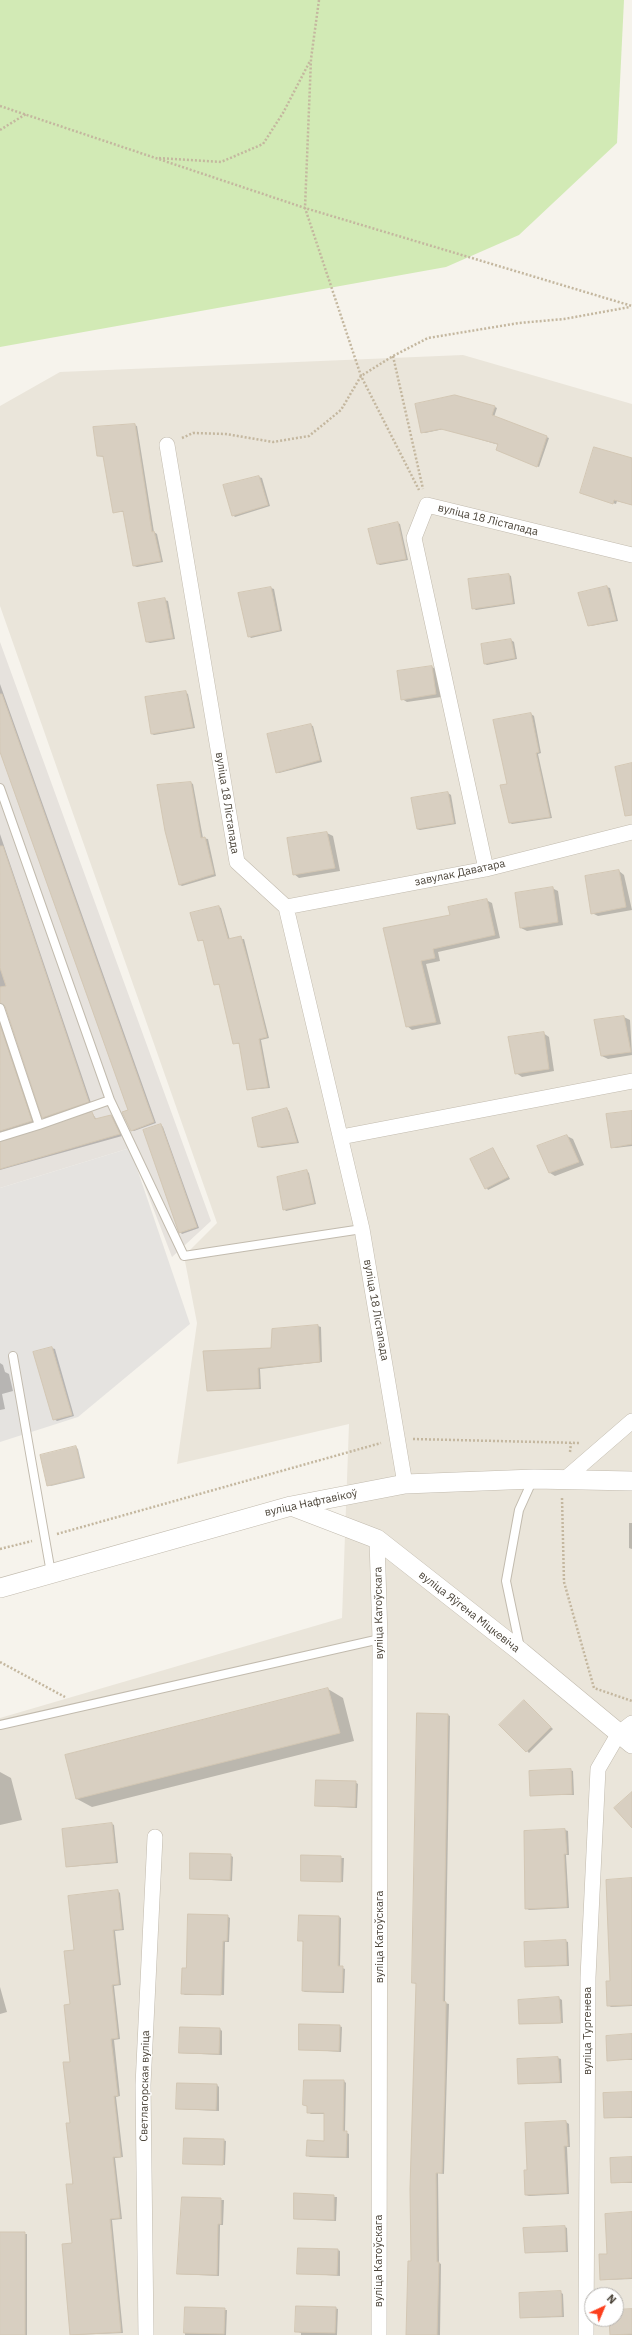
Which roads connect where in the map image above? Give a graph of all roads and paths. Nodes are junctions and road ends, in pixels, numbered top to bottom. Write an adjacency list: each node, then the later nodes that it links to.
1 (319, 0): 2 (path)
2 (311, 59): 6 (path); 7 (path)
3 (0, 106): 4 (path)
4 (26, 114): 5 (path); 6 (path)
5 (0, 130)
6 (154, 157): 7 (path)
7 (305, 208): 8 (path); 10 (path)
8 (632, 306): 9 (path)
9 (393, 356): 10 (path); 12 (path)
10 (361, 376): 11 (path); 12 (path)
11 (168, 445): 17 (street, вуліца 18 Лістапада)
12 (427, 505): 13 (street, вуліца 18 Лістапада); 16 (street, вуліца 18 Лістапада)
13 (632, 555)
14 (0, 788): 20 (lane)
15 (632, 832): 16 (street, завулак Даватара)
16 (486, 869): 17 (street, завулак Даватара)
17 (286, 907): 23 (street, вуліца 18 Лістапада)
18 (0, 1008): 21 (lane)
19 (632, 1081): 23 (street)
20 (110, 1100): 21 (lane); 24 (lane)
21 (39, 1126): 22 (lane)
22 (0, 1137)
23 (341, 1137): 24 (street, вуліца 18 Лістапада)
24 (362, 1229): 27 (street, вуліца 18 Лістапада)
25 (13, 1356): 33 (lane)
26 (632, 1421): 29 (street)
27 (398, 1438): 29 (path); 31 (street, вуліца 18 Лістапада); 33 (path)
28 (534, 1478): 29 (street, вуліца Нафтавікоў); 31 (street, вуліца Нафтавікоў); 39 (lane)
29 (565, 1478): 30 (street, вуліца Нафтавікоў); 41 (path)
30 (632, 1482)
31 (405, 1484): 32 (street, вуліца Нафтавікоў)
32 (291, 1506): 34 (street, вуліца Яўгена Міцкевіча); 36 (street, вуліца Нафтавікоў)
33 (44, 1537): 35 (path); 36 (lane)
34 (377, 1539): 38 (street, вуліца Катоўскага); 39 (street, вуліца Яўгена Міцкевіча)
35 (0, 1549)
36 (51, 1573): 37 (street, вуліца Нафтавікоў)
37 (0, 1588)
38 (380, 1638): 42 (lane); 47 (street, вуліца Катоўскага)
39 (521, 1652): 44 (street, вуліца Яўгена Міцкевіча)
40 (0, 1662): 42 (path)
41 (632, 1701)
42 (81, 1706): 43 (lane)
43 (0, 1725)
44 (628, 1733): 48 (street, вуліца Тургенева)
45 (155, 1836): 46 (street, Светлагорская вуліца)
46 (146, 2335)
47 (379, 2335)
48 (586, 2335)

